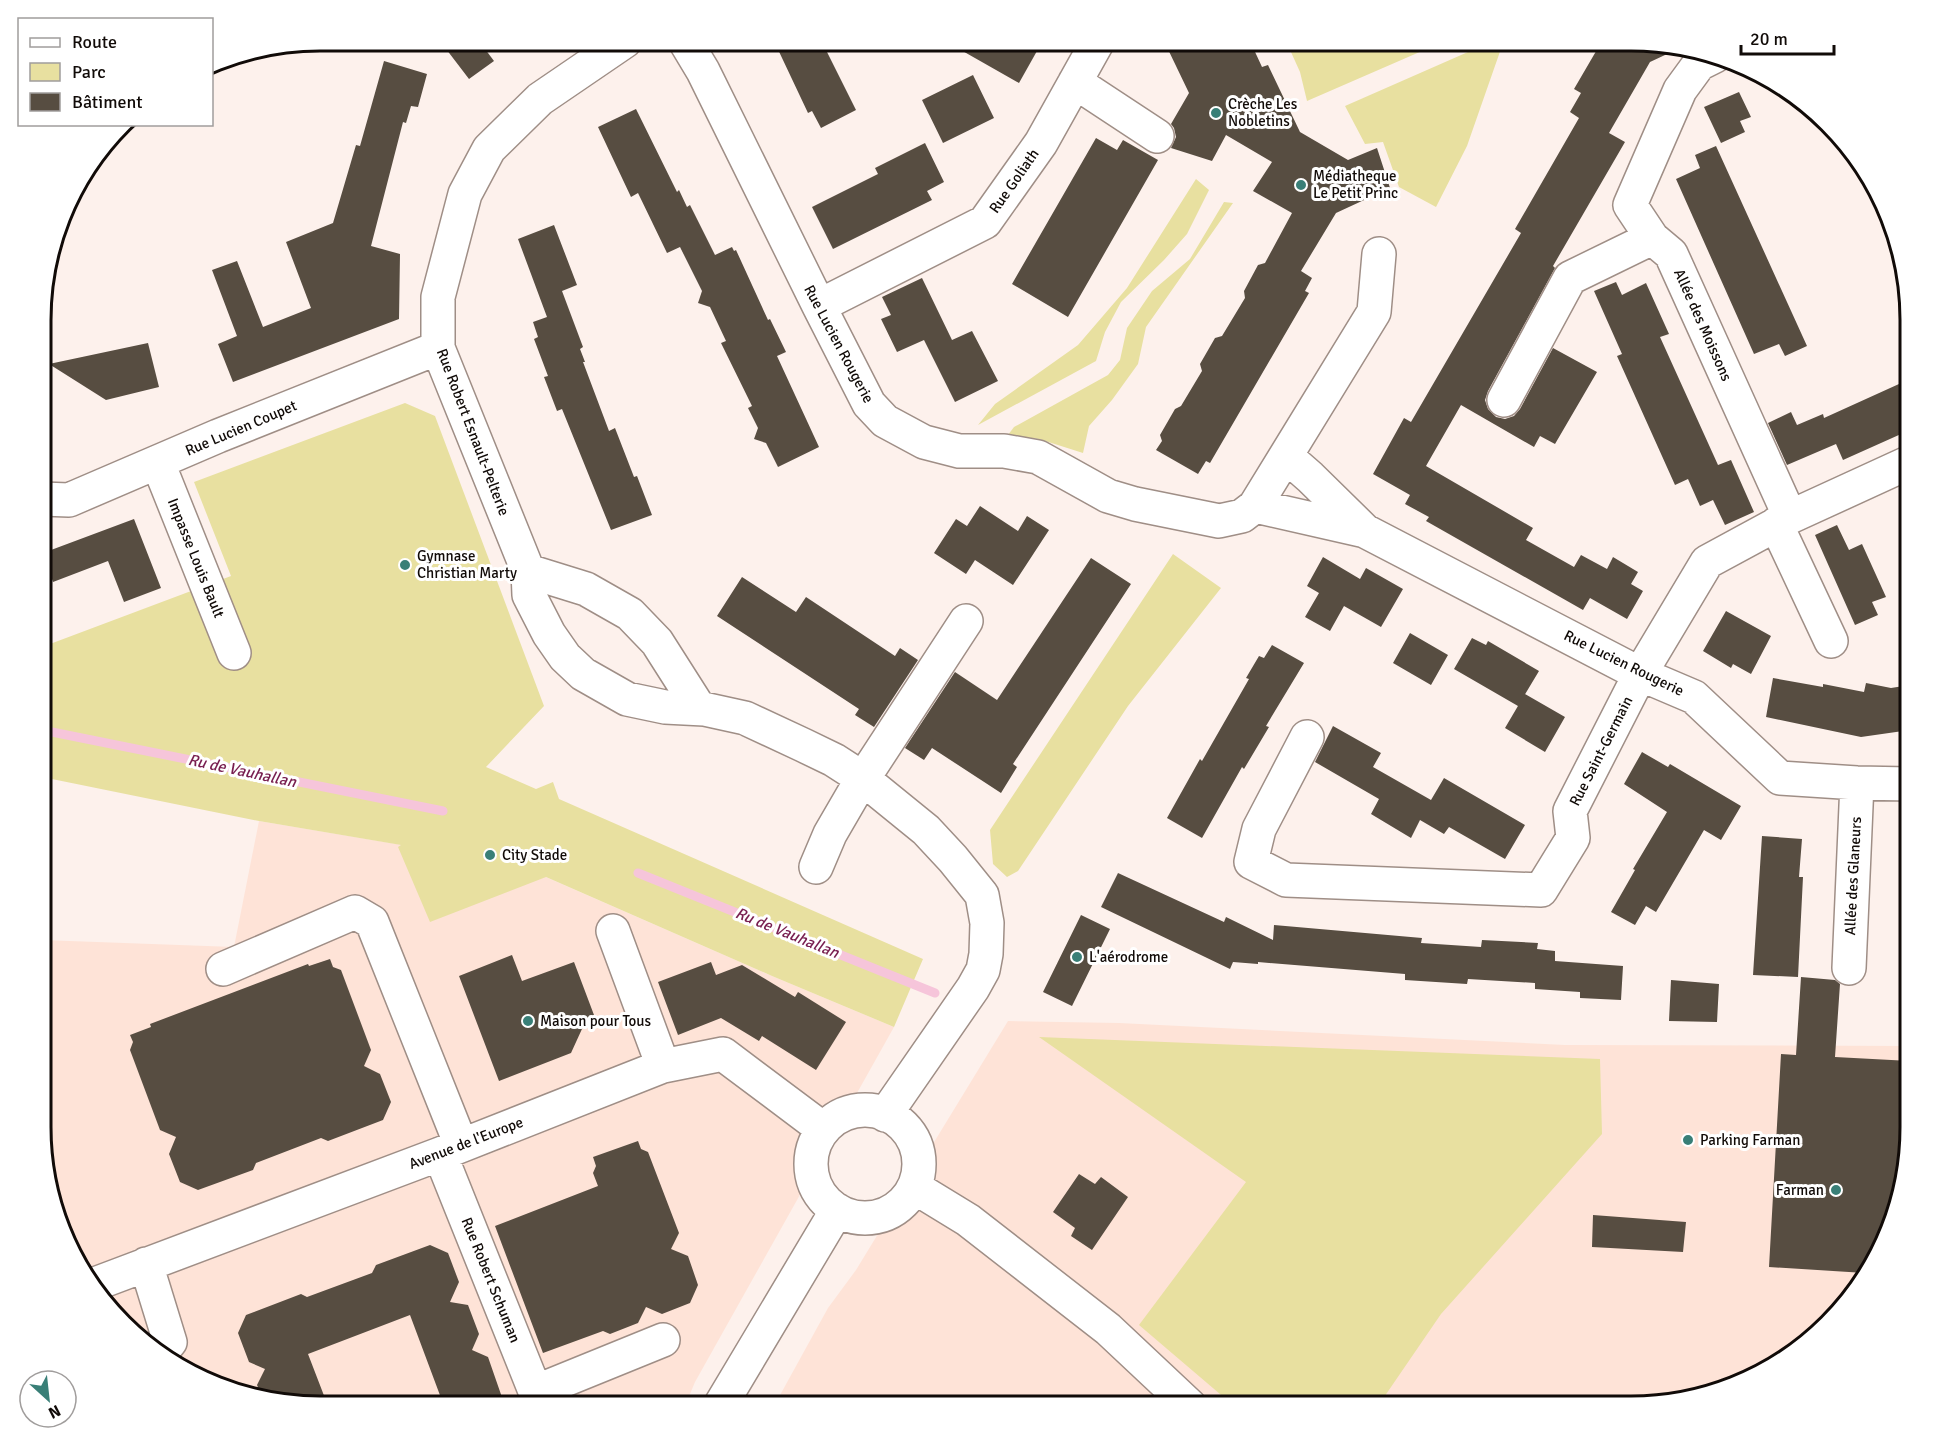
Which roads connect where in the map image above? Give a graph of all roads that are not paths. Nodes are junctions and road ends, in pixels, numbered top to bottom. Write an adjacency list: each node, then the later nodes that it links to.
1 (610, 51): 10 (street, Rue Robert Esnault-Pelterie)
2 (691, 51): 9 (street, Rue Lucien Rougerie)
3 (1092, 51): 5 (street, Rue Goliath)
4 (1705, 61): 7 (street, Allée des Moissons)
5 (1075, 82): 6 (street); 9 (street, Rue Goliath)
6 (1157, 136)
7 (1652, 238): 11 (street); 17 (street, Allée des Moissons)
8 (1379, 254): 12 (street)
9 (819, 306): 16 (street, Rue Lucien Rougerie)
10 (438, 348): 13 (street, Rue Lucien Coupet); 19 (street, Rue Robert Esnault-Pelterie)
11 (1504, 400)
12 (1286, 456): 16 (street); 18 (street, Rue Lucien Rougerie)
13 (158, 463): 15 (street, Rue Lucien Coupet); 22 (street, Impasse Louis Bault)
14 (1900, 467): 17 (street, Rue Saint-Germain)
15 (51, 499)
16 (1256, 506): 18 (street, Rue Lucien Rougerie)
17 (1783, 520): 21 (street, Allée des Moissons); 23 (street, Rue Saint-Germain)
18 (1365, 531): 23 (street, Rue Lucien Rougerie)
19 (528, 571): 24 (street); 24 (street, Rue Robert Esnault-Pelterie)
20 (966, 621): 26 (street)
21 (1831, 641)
22 (234, 653)
23 (1640, 674): 25 (street, Rue Saint-Germain); 27 (street, Rue Lucien Rougerie)
24 (699, 708): 26 (street, Rue Robert Esnault-Pelterie)
25 (1307, 737)
26 (862, 778): 29 (street); 34 (street, Rue Robert Esnault-Pelterie)
27 (1857, 783): 28 (street, Rue Lucien Rougerie); 31 (street, Allée des Glaneurs)
28 (1900, 784)
29 (816, 867)
30 (613, 931): 33 (street)
31 (1849, 968)
32 (223, 969): 36 (street, Rue Robert Schuman)
33 (663, 1066): 35 (street, Avenue de l'Europe); 36 (street, Avenue de l'Europe)
34 (885, 1114): 35 (street); 37 (street)
35 (823, 1129): 38 (street)
36 (450, 1149): 39 (street, Avenue de l'Europe); 43 (street, Rue Robert Schuman)
37 (914, 1187): 38 (street); 46 (street)
38 (837, 1210): 45 (street)
39 (146, 1264): 40 (street, Avenue de l'Europe); 42 (street)
40 (100, 1282)
41 (663, 1340): 44 (street)
42 (166, 1347)
43 (537, 1396)
44 (544, 1396)
45 (726, 1396)
46 (1179, 1396)

